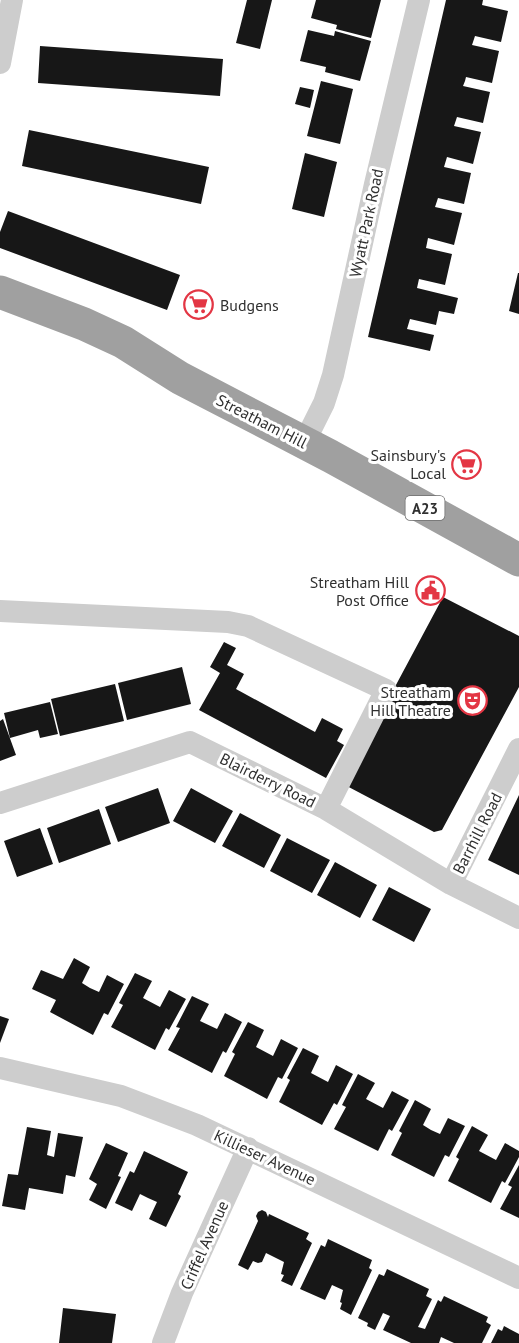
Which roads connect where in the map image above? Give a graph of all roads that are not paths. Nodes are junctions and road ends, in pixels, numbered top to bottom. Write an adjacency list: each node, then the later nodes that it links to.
1 (12, 0): 3 (street)
2 (419, 0): 5 (street, Wyatt Park Road)
3 (0, 63)
4 (0, 292): 5 (highway, Streatham Hill / A23)
5 (304, 442): 6 (highway, Streatham Hill / A23)
6 (519, 560)
7 (0, 611): 10 (street)
8 (519, 750): 11 (street, Barrhill Road)
9 (0, 803): 10 (street, Blairderry Road)
10 (326, 809): 11 (street, Blairderry Road)
11 (451, 884): 12 (street, Blairderry Road)
12 (519, 918)
13 (0, 1068): 14 (street, Killieser Avenue)
14 (248, 1148): 15 (street, Killieser Avenue); 16 (street, Criffel Avenue)
15 (519, 1278)
16 (163, 1343)

